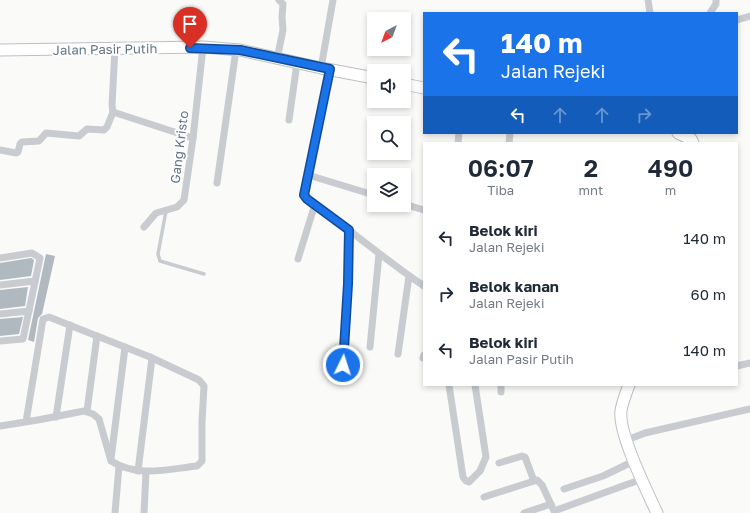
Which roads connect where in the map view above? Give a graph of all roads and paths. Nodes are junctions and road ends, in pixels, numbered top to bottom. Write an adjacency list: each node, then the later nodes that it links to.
1 (279, 0): 13 (street)
2 (332, 0): 15 (street)
3 (648, 0): 5 (street)
4 (716, 0): 6 (street)
5 (650, 12)
6 (711, 12)
7 (750, 16): 8 (street)
8 (738, 20)
9 (202, 47): 10 (highway, Jalan Pasir Putih); 12 (highway, Jalan Pasir Putih); 22 (street, Gang Kristo)
10 (115, 48): 11 (highway, Jalan Pasir Putih); 19 (street)
11 (0, 50)
12 (236, 50): 13 (highway, Jalan Pasir Putih); 26 (street)
13 (277, 58): 14 (highway, Jalan Pasir Putih)
14 (297, 63): 15 (highway, Jalan Pasir Putih); 20 (street)
15 (326, 69): 16 (highway, Jalan Pasir Putih); 25 (street)
16 (367, 77)
17 (411, 85): 18 (highway)
18 (423, 88)
19 (113, 112): 22 (street); 24 (street)
20 (289, 120)
21 (681, 134): 23 (highway)
22 (193, 138): 31 (street, Gang Kristo)
23 (691, 138)
24 (0, 150)
25 (308, 176): 27 (street); 28 (street)
26 (217, 183)
27 (367, 193)
28 (315, 204): 33 (street); 36 (street)
29 (411, 206): 30 (street)
30 (423, 210)
31 (166, 211): 32 (street, Gang Kristo); 37 (lane)
32 (144, 227)
33 (349, 230): 34 (street); 52 (street)
34 (379, 254): 38 (street); 48 (street)
35 (0, 258): 39 (street)
36 (298, 259)
37 (204, 274)
38 (409, 276): 41 (street); 49 (street)
39 (35, 281): 40 (street); 42 (street)
40 (0, 285)
41 (423, 285)
42 (29, 311): 43 (street); 46 (street)
43 (0, 314)
44 (70, 325): 45 (street); 59 (street); 60 (street)
45 (98, 336): 47 (street); 58 (street)
46 (0, 341)
47 (125, 347): 50 (street); 63 (street)
48 (370, 347)
49 (398, 354)
50 (150, 357): 67 (street); 67 (street)
51 (750, 363): 53 (street)
52 (343, 365)
53 (738, 366)
54 (449, 386): 55 (street)
55 (475, 386)
56 (629, 386): 62 (highway)
57 (750, 408): 62 (street)
58 (87, 411): 59 (street); 63 (street)
59 (56, 417): 60 (street)
60 (26, 422): 61 (street)
61 (0, 426)
62 (627, 440): 64 (highway)
63 (111, 461): 66 (street)
64 (634, 461): 68 (highway); 70 (street)
65 (499, 463): 69 (street)
66 (119, 466): 67 (street); 74 (street)
67 (142, 472): 75 (street)
68 (642, 479): 73 (street); 77 (highway)
69 (534, 481): 71 (street); 72 (street)
70 (564, 489)
71 (484, 497)
72 (551, 504): 73 (street); 76 (street)
73 (554, 512)
74 (115, 513)
75 (144, 513)
76 (524, 513)
77 (657, 513)

